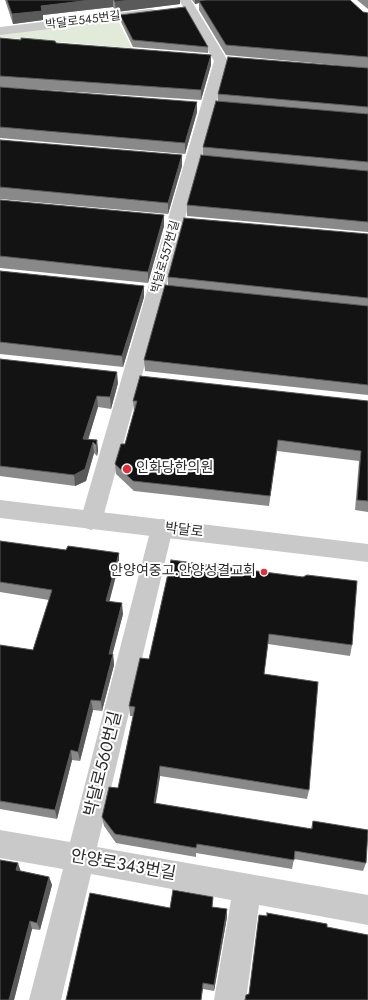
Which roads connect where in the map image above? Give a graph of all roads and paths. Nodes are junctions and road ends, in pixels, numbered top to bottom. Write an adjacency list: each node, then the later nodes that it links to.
1 (179, 7): 2 (street, 박달로545번길); 6 (street, 박달로557번길)
2 (0, 31)
3 (0, 41): 4 (street)
4 (16, 42)
5 (0, 509): 6 (street, 박달로)
6 (91, 521): 7 (street, 박달로)
7 (162, 528): 8 (street, 박달로); 10 (street, 박달로560번길)
8 (368, 554)
9 (0, 844): 10 (street, 안양로343번길)
10 (80, 858): 11 (street, 안양로343번길); 13 (street, 박달로560번길)
11 (246, 888): 12 (street, 안양로343번길); 14 (street)
12 (368, 910)
13 (45, 1000)
14 (230, 1000)

